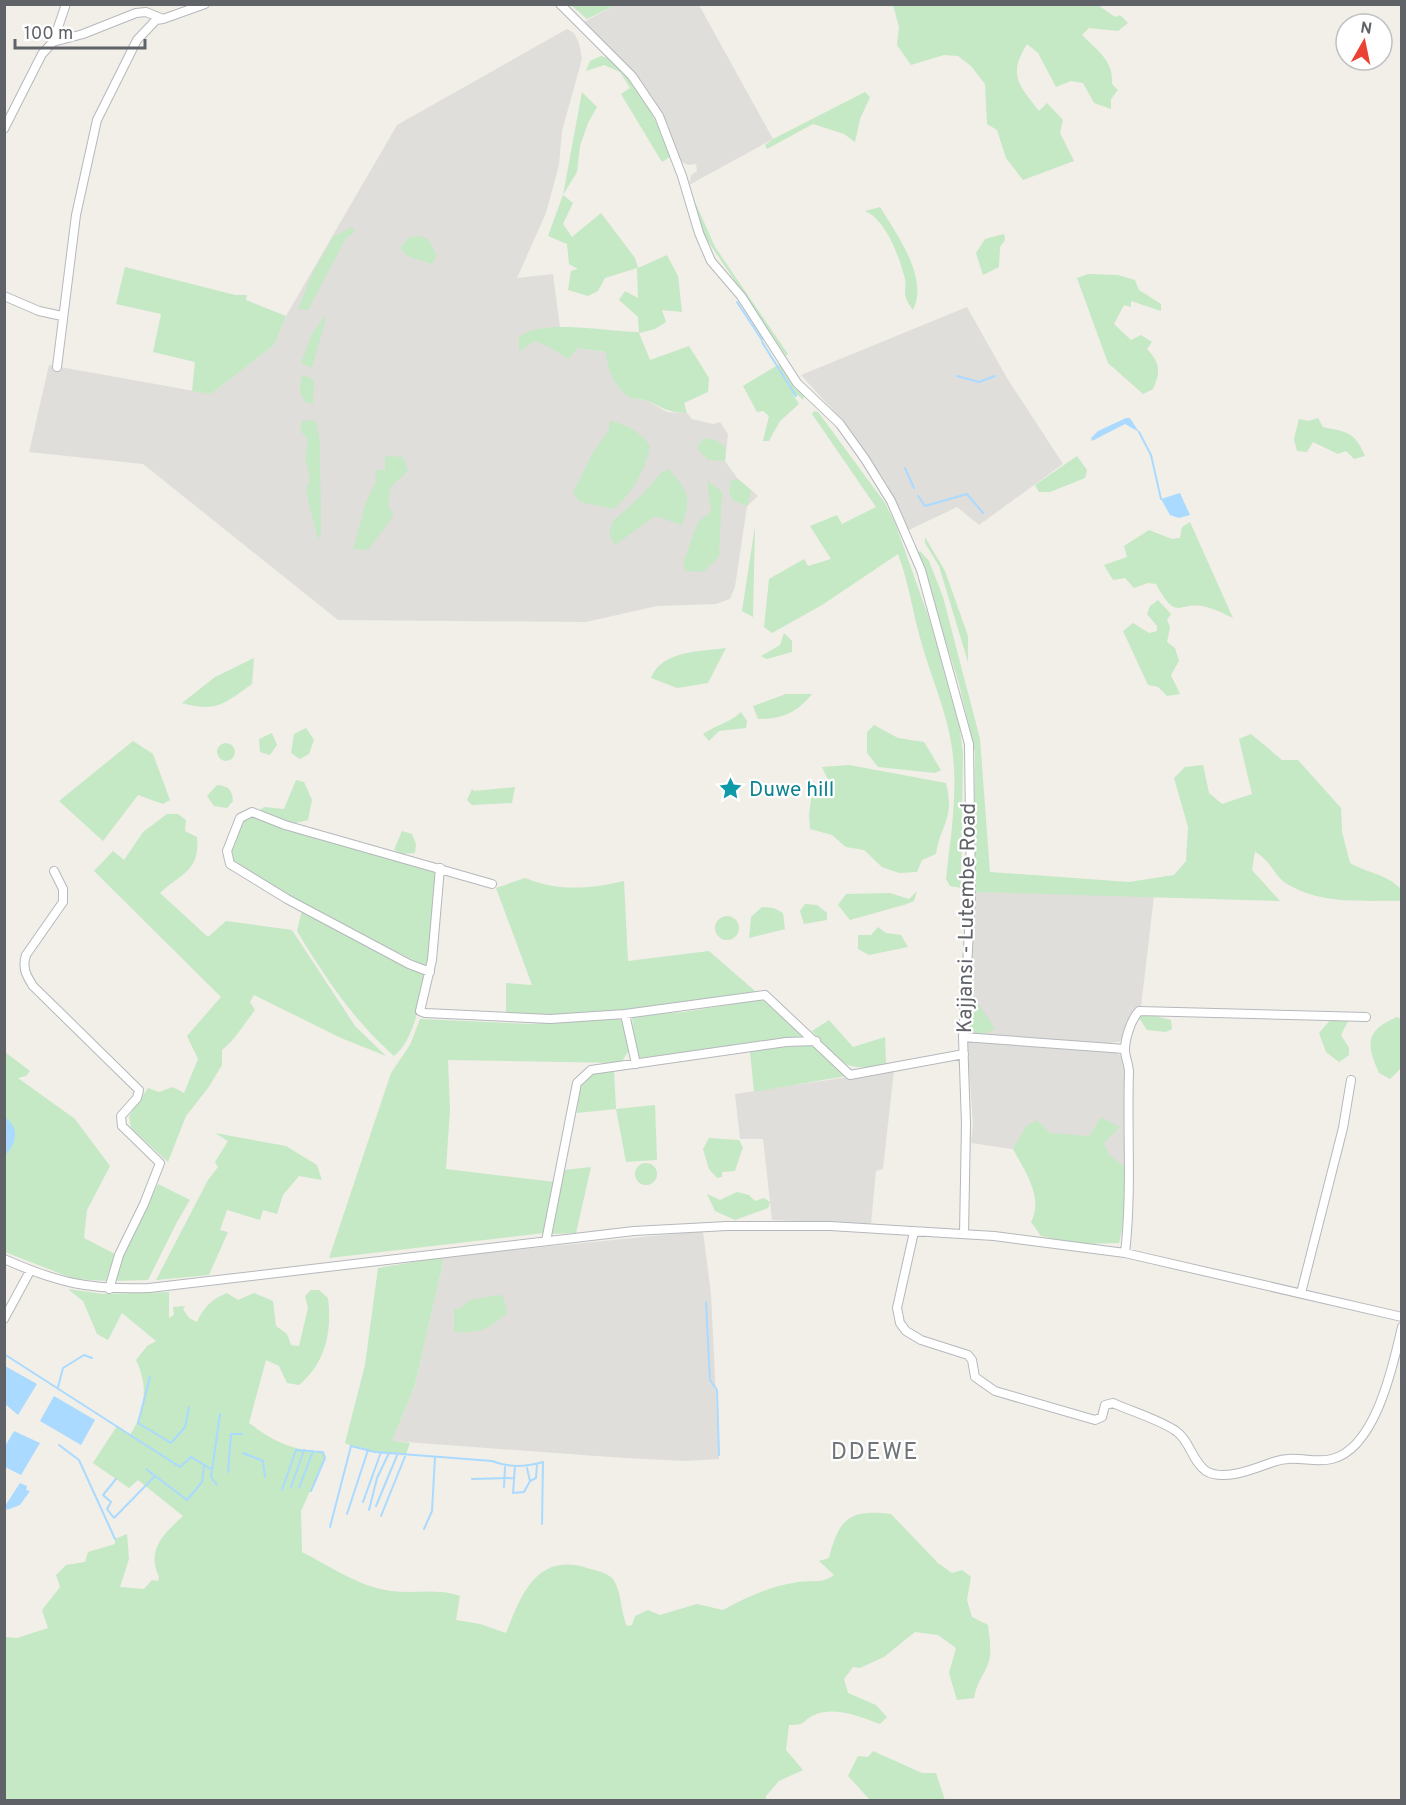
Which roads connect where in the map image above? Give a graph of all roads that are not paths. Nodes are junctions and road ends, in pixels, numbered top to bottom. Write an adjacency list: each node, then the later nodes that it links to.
1 (66, 4): 5 (street)
2 (205, 4): 4 (street)
3 (560, 4): 16 (street, Kajjansi - Lutembe Road)
4 (163, 19): 5 (street); 8 (street)
5 (53, 42): 6 (street)
6 (4, 129)
7 (4, 296): 8 (street)
8 (63, 316): 9 (street)
9 (57, 367)
10 (440, 868): 12 (street); 13 (street); 13 (street)
11 (54, 871): 28 (street)
12 (492, 884)
13 (430, 972): 14 (street)
14 (625, 1014): 17 (street); 20 (street)
15 (1366, 1017): 18 (street)
16 (963, 1037): 18 (street); 19 (street, Kajjansi - Lutembe Road)
17 (816, 1041): 19 (street); 20 (street)
18 (1125, 1049): 25 (street)
19 (964, 1054): 23 (street, Kajjansi - Lutembe Road)
20 (636, 1064): 24 (street)
21 (1351, 1080): 29 (street)
22 (914, 1232): 23 (street); 24 (street); 32 (street)
23 (964, 1234): 25 (street)
24 (546, 1241): 28 (street)
25 (1125, 1253): 29 (street)
26 (4, 1259): 27 (street)
27 (30, 1271): 28 (street); 31 (street)
28 (109, 1289)
29 (1300, 1293): 30 (street)
30 (1401, 1317)
31 (4, 1319)
32 (1401, 1327)

